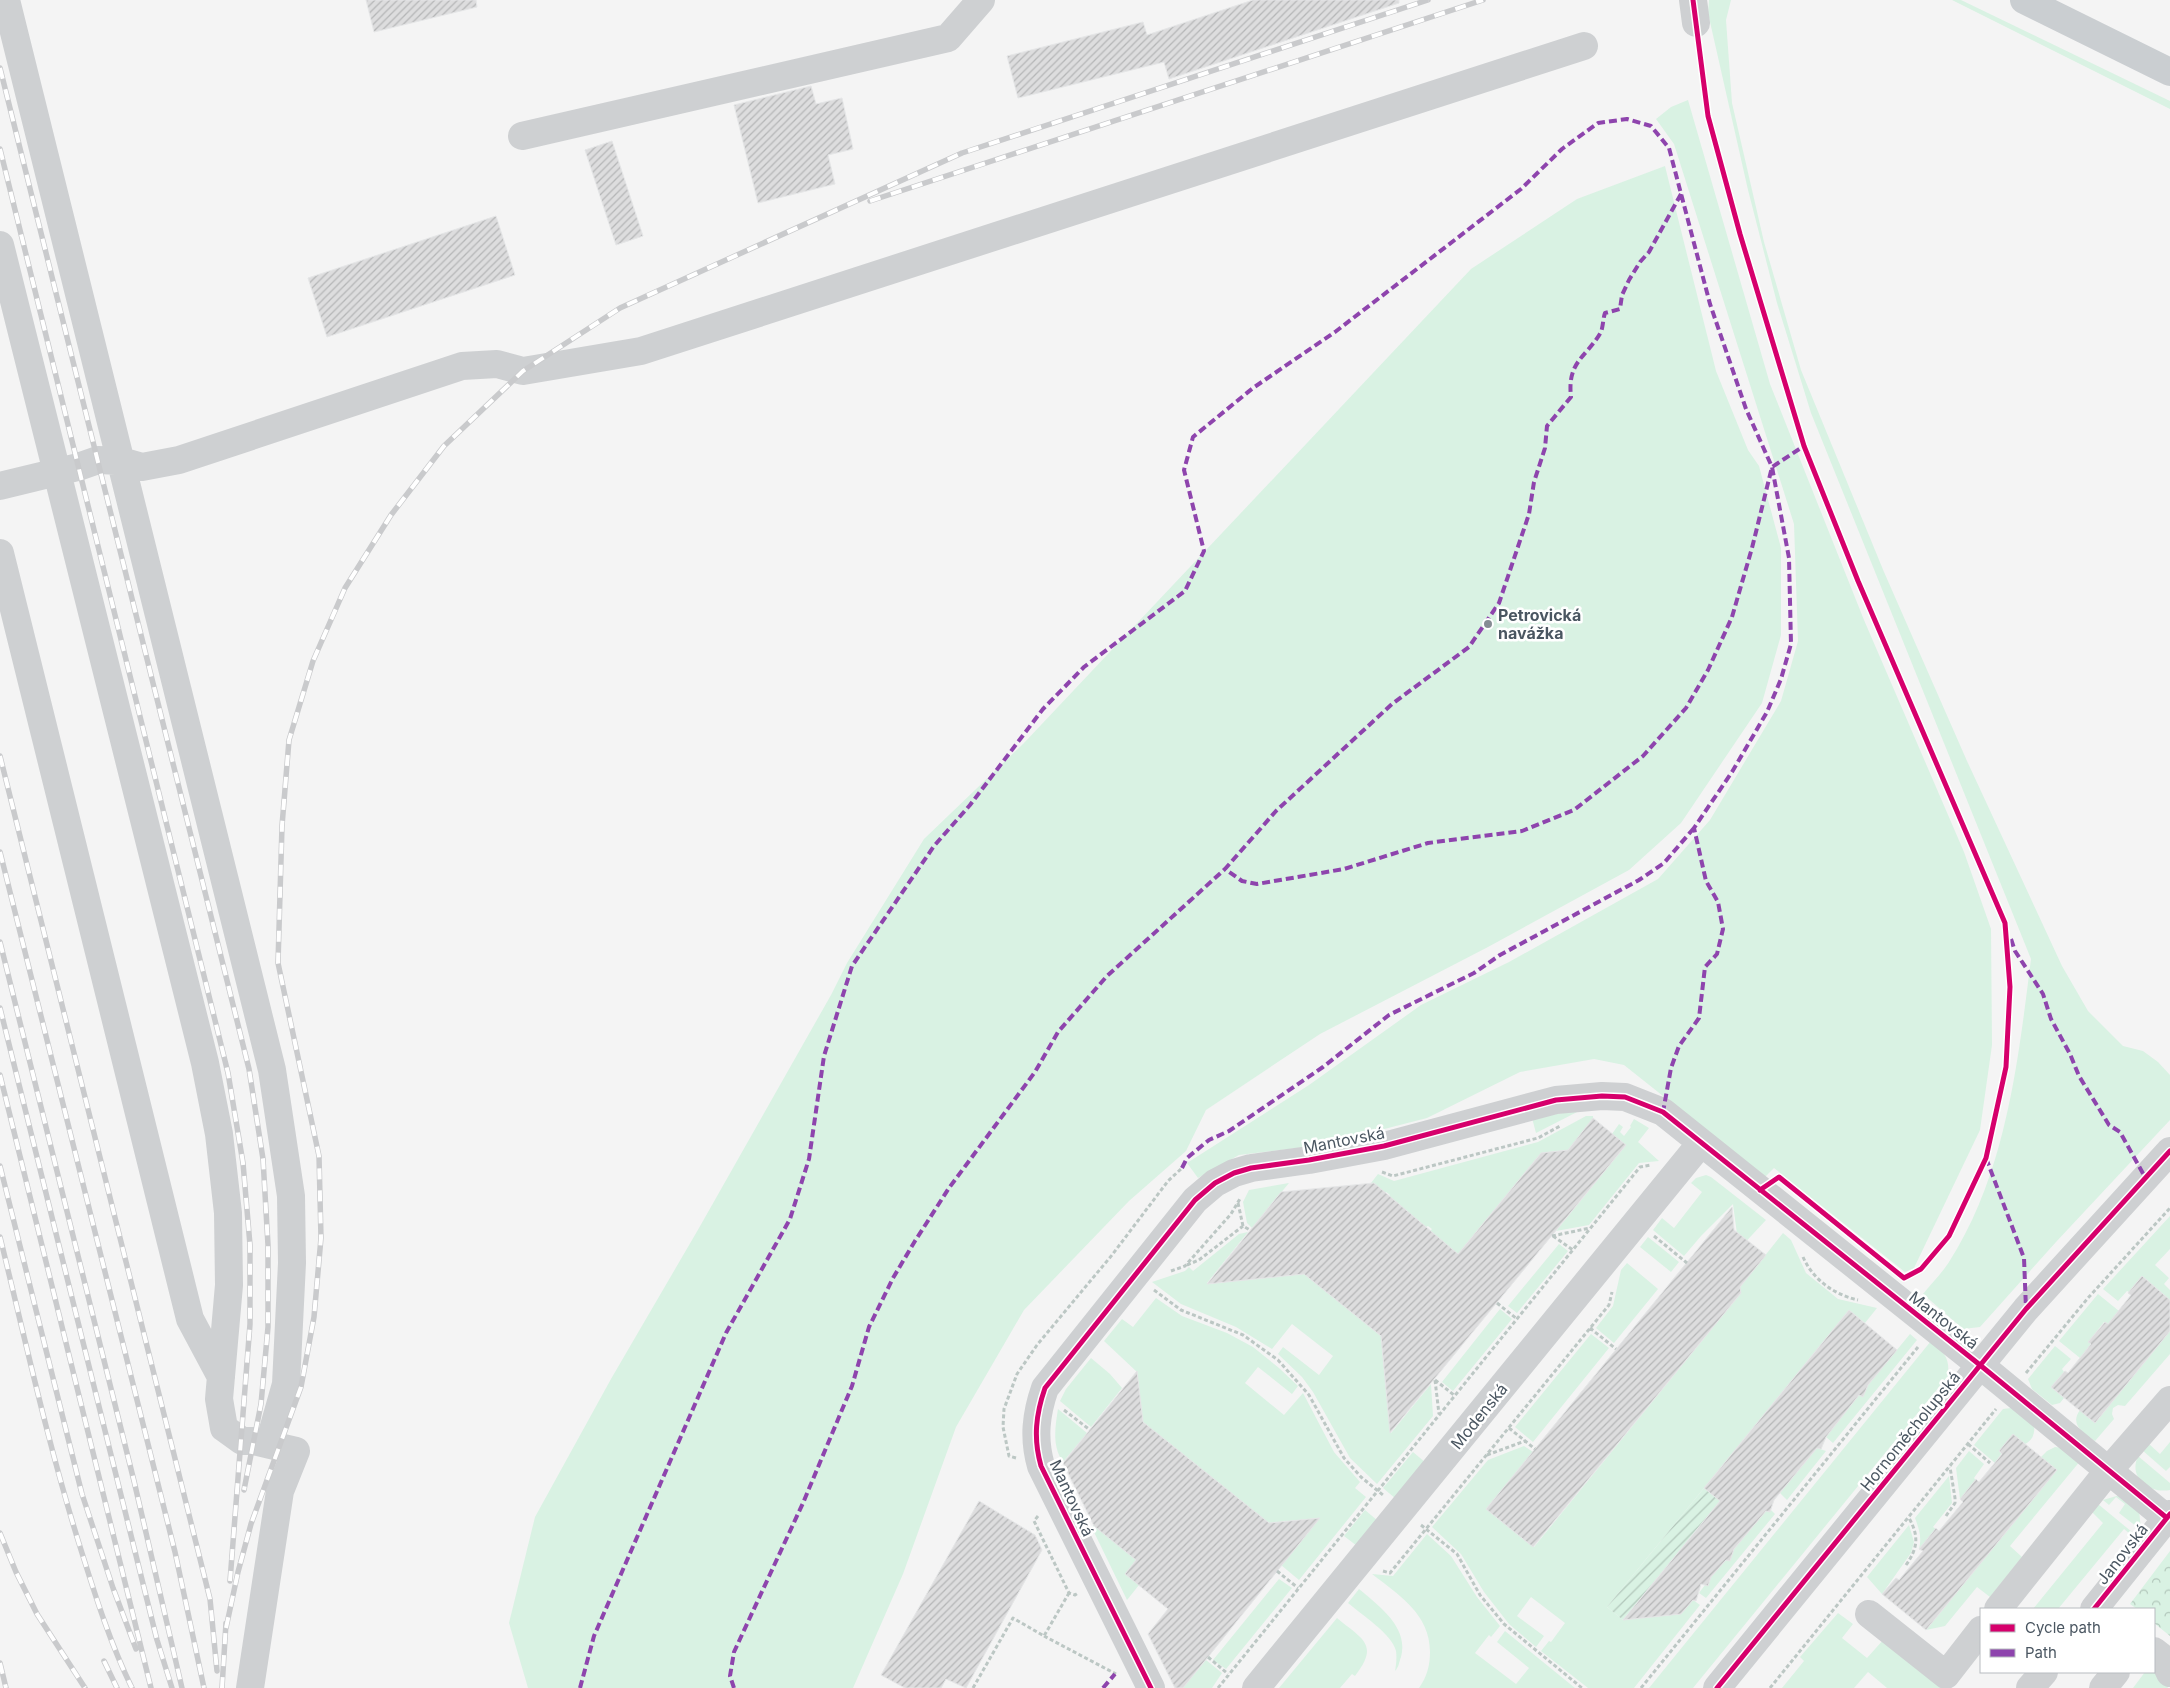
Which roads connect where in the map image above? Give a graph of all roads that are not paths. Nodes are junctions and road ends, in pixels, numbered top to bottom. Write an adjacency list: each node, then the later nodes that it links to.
1 (6, 0): 8 (street)
2 (981, 0): 6 (street)
3 (2024, 0): 5 (main road)
4 (1584, 46): 8 (street)
5 (2170, 72)
6 (522, 136)
7 (0, 245): 9 (street)
8 (121, 461): 9 (street); 17 (street)
9 (57, 472): 10 (street); 15 (street)
10 (0, 486)
11 (0, 553): 15 (street)
12 (1701, 1143): 14 (street, Mantovská); 29 (street, Mantovská); 30 (street, Modenská)
13 (2170, 1150): 14 (street, Hornoměcholupská)
14 (1980, 1365): 18 (street, Mantovská); 31 (street, Hornoměcholupská)
15 (221, 1377): 17 (street)
16 (2170, 1400): 18 (street)
17 (269, 1444): 28 (street)
18 (2108, 1470): 19 (street, Mantovská); 20 (street)
19 (2169, 1518): 21 (street, Janovská)
20 (1999, 1608)
21 (2097, 1608)
22 (1869, 1614): 23 (street)
23 (1980, 1631)
24 (2155, 1652): 27 (street)
25 (2043, 1673): 32 (street)
26 (2115, 1673): 33 (street)
27 (2170, 1673)
28 (250, 1688)
29 (1152, 1688)
30 (1256, 1688)
31 (1716, 1688)
32 (2030, 1688)
33 (2103, 1688)

